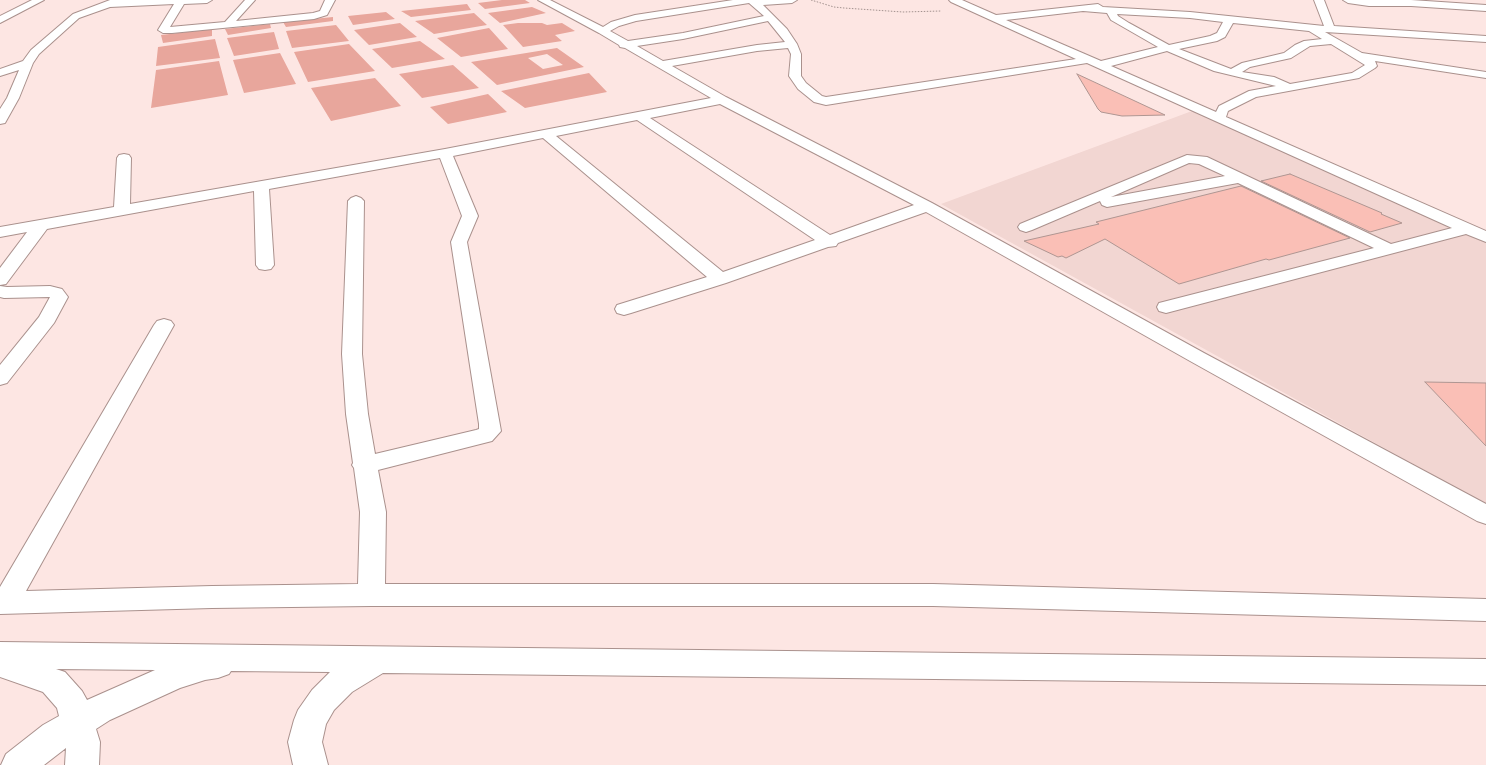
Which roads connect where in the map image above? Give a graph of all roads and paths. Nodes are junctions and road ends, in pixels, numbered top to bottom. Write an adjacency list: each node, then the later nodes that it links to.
1 (39, 0): 27 (street)
2 (119, 0): 18 (street)
3 (137, 0): 19 (street)
4 (193, 0): 5 (street); 17 (street)
5 (207, 0)
6 (250, 0): 29 (street)
7 (330, 0): 29 (street)
8 (543, 0): 32 (street)
9 (792, 0): 16 (street)
10 (811, 0): 24 (path)
11 (954, 0): 24 (street)
12 (1111, 0): 22 (street)
13 (1319, 0): 31 (street)
14 (1348, 0): 20 (street)
15 (1431, 0): 20 (street)
16 (753, 1): 26 (street); 32 (street)
17 (180, 2): 19 (street); 29 (street)
18 (108, 4): 19 (street); 41 (street)
19 (148, 4)
20 (1453, 5): 21 (street); 25 (street)
21 (1486, 8)
22 (1084, 9): 23 (street); 24 (street)
23 (1111, 11): 28 (street); 39 (street)
24 (988, 15): 42 (street)
25 (1465, 17)
26 (770, 18): 37 (street); 38 (street)
27 (0, 20)
28 (1229, 20): 30 (street); 39 (street)
29 (228, 24)
30 (1311, 28): 31 (street); 36 (street)
31 (1330, 29): 34 (street)
32 (603, 31): 38 (street)
33 (1486, 33): 34 (street)
34 (1470, 37): 35 (street)
35 (1486, 38)
36 (1331, 41): 40 (street); 45 (street)
37 (792, 44): 42 (street); 43 (street)
38 (624, 45): 43 (street)
39 (1168, 48): 42 (street); 45 (street)
40 (1355, 54): 46 (street); 47 (street)
41 (27, 63): 44 (street); 51 (street)
42 (1094, 63): 50 (street)
43 (661, 65): 48 (street)
44 (0, 73)
45 (1232, 73): 47 (street)
46 (1486, 74)
47 (1291, 88): 50 (street)
48 (722, 100): 49 (street); 58 (street)
49 (639, 116): 52 (street); 66 (street)
50 (1219, 119): 63 (street)
51 (0, 120)
52 (546, 134): 53 (street); 69 (street)
53 (445, 154): 56 (street); 76 (street)
54 (124, 158): 60 (street)
55 (1240, 178): 59 (street); 59 (street); 67 (street)
56 (261, 187): 60 (street); 68 (street)
57 (356, 201): 76 (street)
58 (928, 206): 66 (street); 77 (street)
59 (1068, 209): 62 (street)
60 (122, 211): 61 (street)
61 (41, 225): 64 (street); 70 (street)
62 (1026, 227)
63 (1467, 229): 65 (street); 67 (street)
64 (0, 232)
65 (1486, 237)
66 (830, 242): 69 (street)
67 (1389, 249): 72 (street)
68 (265, 265)
69 (720, 279): 73 (street)
70 (0, 280)
71 (0, 291): 75 (street)
72 (1166, 307)
73 (624, 309)
74 (164, 325): 79 (street)
75 (0, 379)
76 (364, 464): 78 (street)
77 (1486, 515)
78 (371, 596): 79 (street); 80 (street)
79 (3, 603)
80 (1486, 610)
81 (0, 655): 82 (street)
82 (264, 657): 83 (street); 86 (street)
83 (380, 658): 85 (street); 89 (street)
84 (0, 664): 86 (street)
85 (1486, 672)
86 (78, 722): 87 (street); 88 (street)
87 (18, 765)
88 (82, 765)
89 (311, 765)

